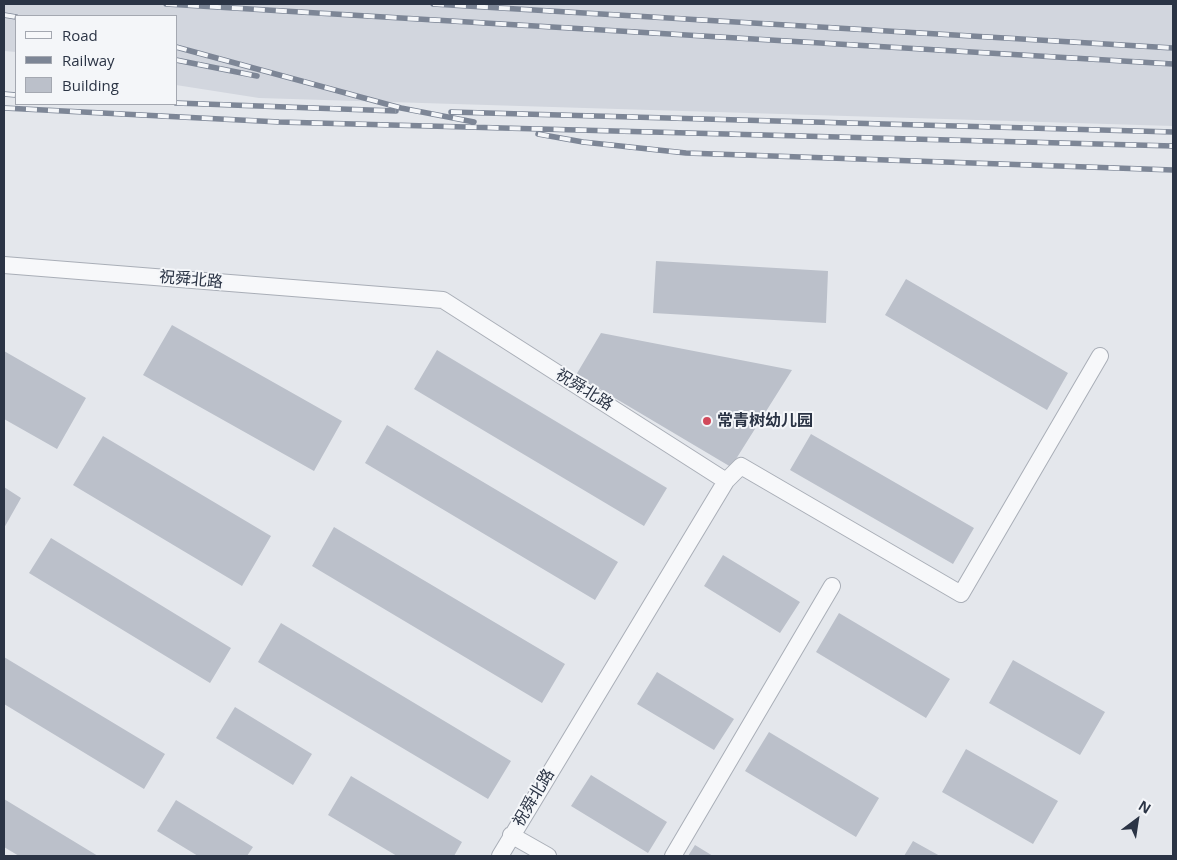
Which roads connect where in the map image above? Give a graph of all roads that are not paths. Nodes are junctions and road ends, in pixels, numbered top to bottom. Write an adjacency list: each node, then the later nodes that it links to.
1 (4, 265): 3 (street, 祝舜北路)
2 (1100, 356): 3 (street)
3 (726, 481): 5 (street, 祝舜北路)
4 (832, 586): 8 (street)
5 (511, 835): 6 (street, 祝舜北路); 7 (street)
6 (500, 856)
7 (548, 856)
8 (672, 856)

